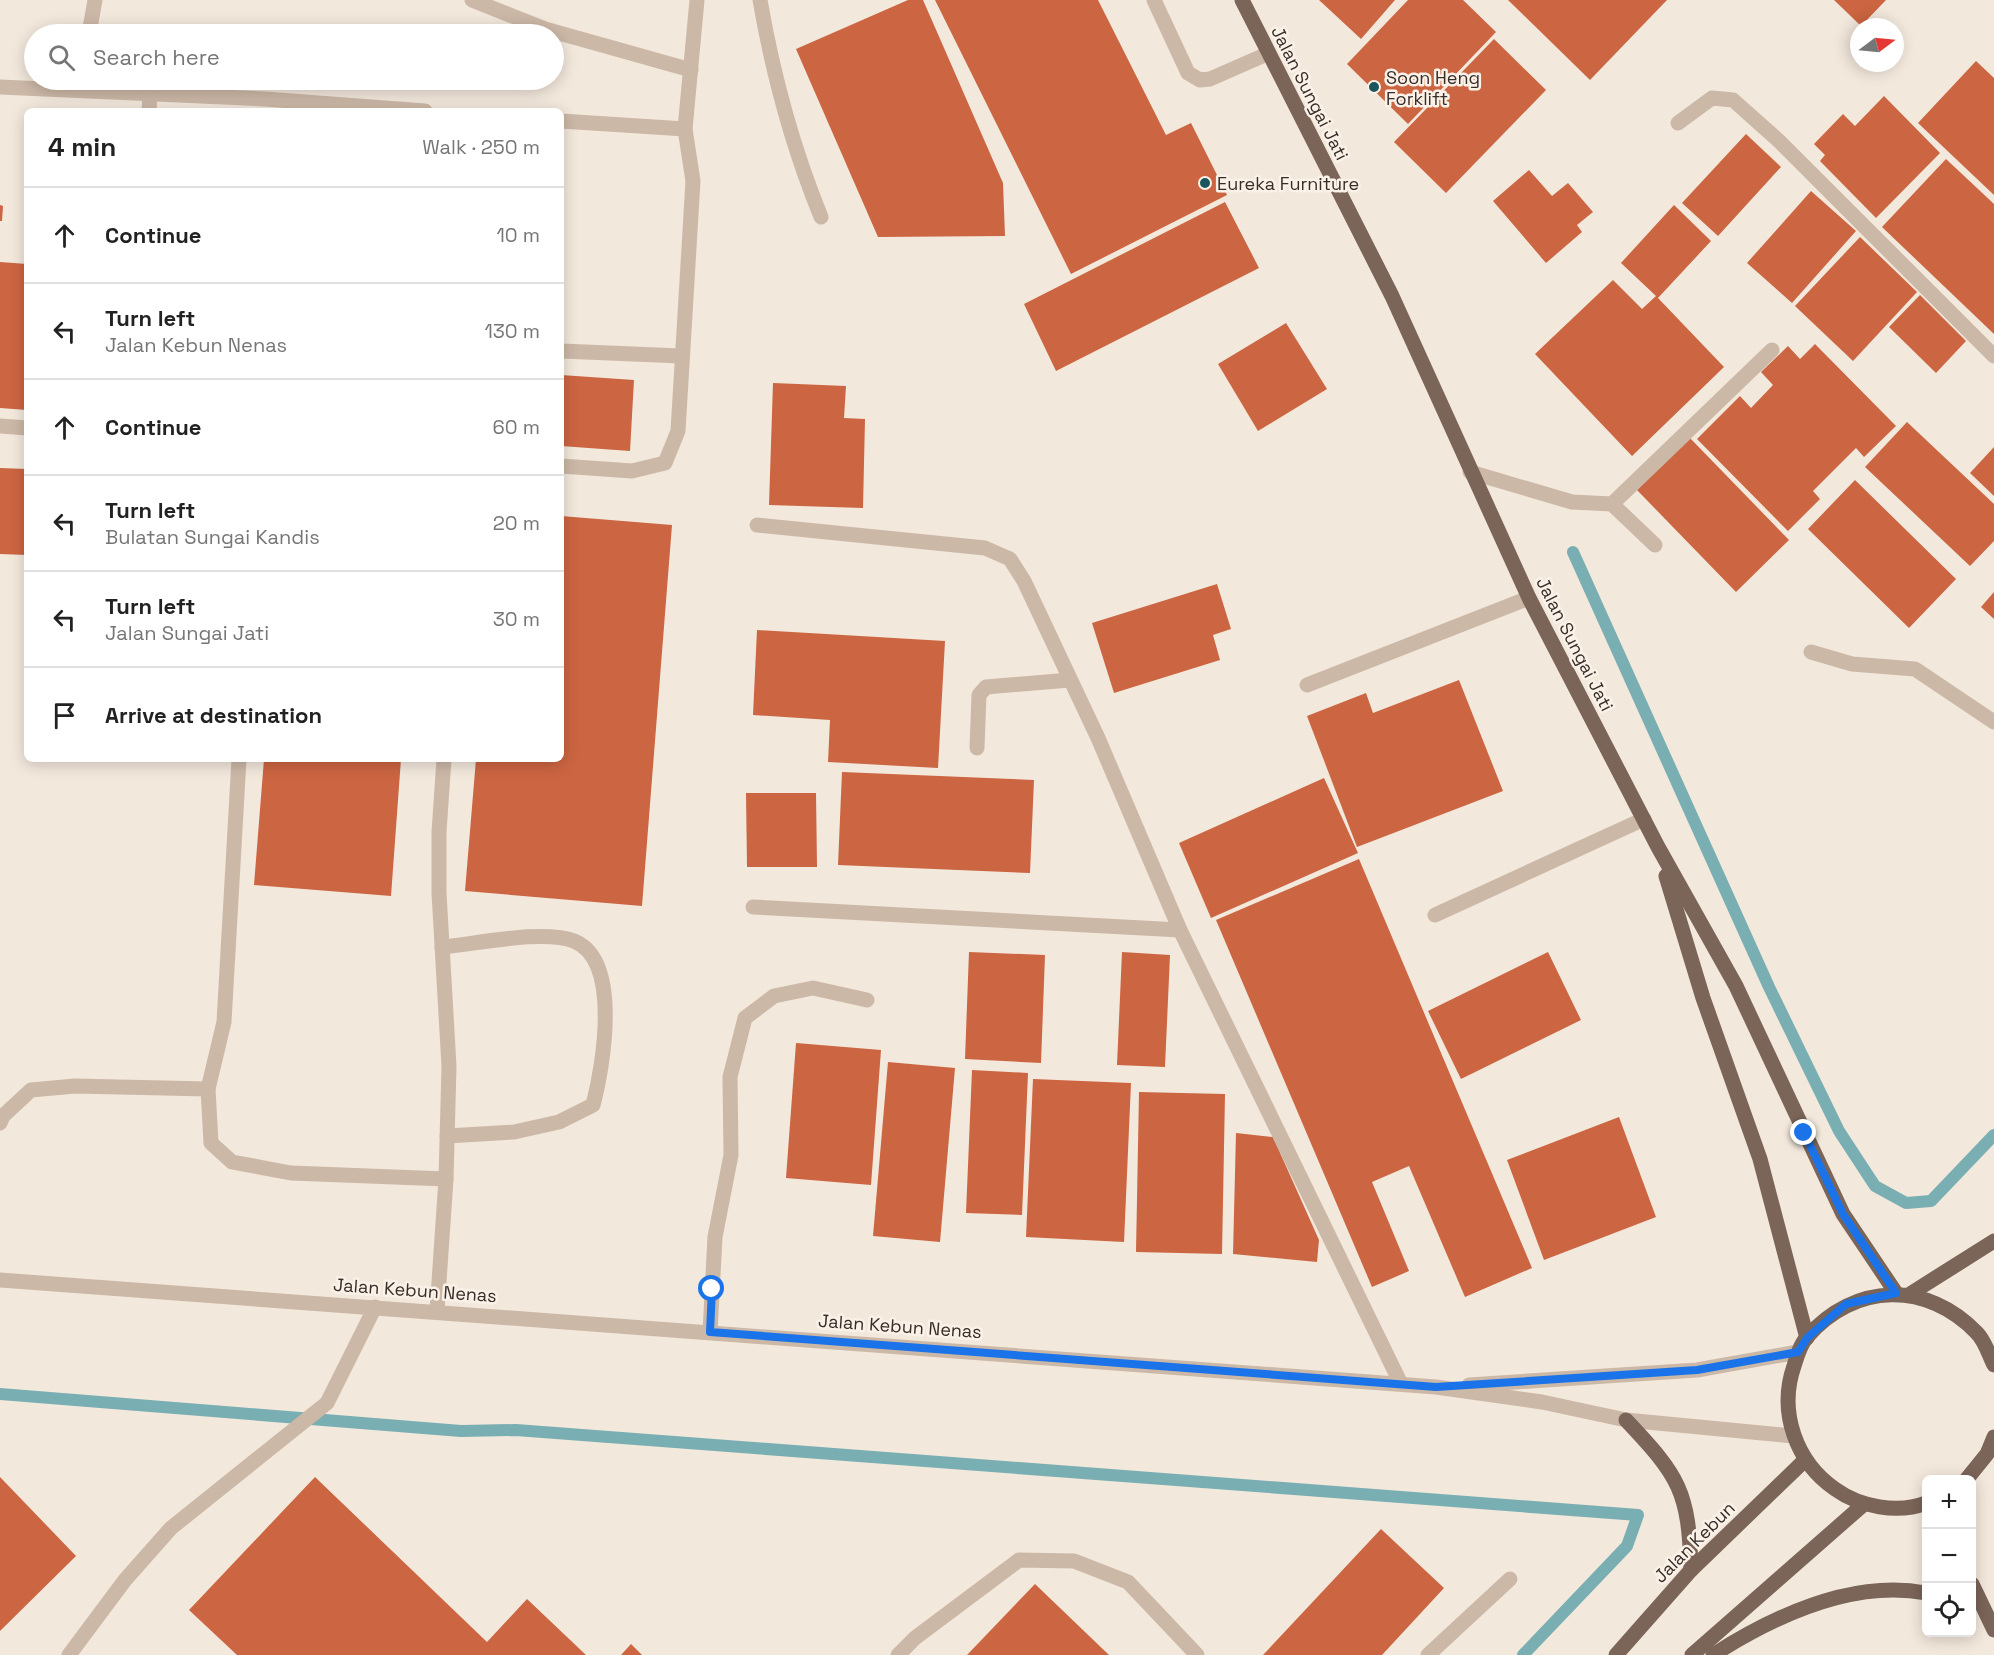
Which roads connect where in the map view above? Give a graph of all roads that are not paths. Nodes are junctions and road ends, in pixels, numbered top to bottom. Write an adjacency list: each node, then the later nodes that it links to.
1 (95, 0): 7 (street)
2 (472, 0): 8 (street)
3 (697, 0): 11 (street)
4 (760, 0): 21 (street)
5 (1154, 0): 10 (street)
6 (1242, 0): 10 (main road, Jalan Sungai Jati)
7 (91, 24)
8 (532, 24)
9 (564, 34): 11 (street)
10 (1267, 54): 29 (main road, Jalan Sungai Jati)
11 (691, 70): 20 (street)
12 (0, 87): 13 (street)
13 (24, 87)
14 (111, 90): 15 (street)
15 (150, 95): 16 (street); 17 (street)
16 (149, 108)
17 (385, 108)
18 (564, 121): 20 (street)
19 (1678, 123): 25 (street)
20 (685, 129): 24 (street)
21 (820, 217)
22 (1772, 350): 30 (street)
23 (564, 351): 24 (street)
24 (681, 356): 28 (street)
25 (1994, 356)
26 (0, 426): 27 (street)
27 (24, 428)
28 (564, 466)
29 (1470, 472): 30 (street); 33 (main road, Jalan Sungai Jati)
30 (1612, 504): 32 (street)
31 (757, 525): 35 (street)
32 (1655, 545)
33 (1528, 598): 36 (street); 41 (main road, Jalan Sungai Jati)
34 (1811, 652): 37 (street)
35 (1070, 681): 38 (street); 45 (street)
36 (1307, 685)
37 (1994, 722)
38 (977, 748)
39 (239, 762): 48 (street)
40 (444, 762): 46 (street)
41 (1644, 819): 42 (main road, Jalan Sungai Jati); 44 (street)
42 (1658, 847): 54 (main road, Jalan Sungai Jati); 58 (main road)
43 (753, 907): 45 (street)
44 (1435, 915)
45 (1180, 930): 61 (street)
46 (442, 947): 50 (street); 50 (street)
47 (867, 1000): 57 (street)
48 (208, 1089): 49 (street); 51 (street)
49 (0, 1123)
50 (447, 1136): 51 (street)
51 (446, 1179): 56 (street)
52 (1994, 1241): 54 (main road)
53 (0, 1280): 55 (street, Jalan Kebun Nenas)
54 (1903, 1294): 58 (main road); 60 (main road)
55 (375, 1307): 56 (street, Jalan Kebun Nenas); 75 (street)
56 (437, 1311): 57 (street, Jalan Kebun Nenas)
57 (710, 1332): 61 (street, Jalan Kebun Nenas)
58 (1807, 1338): 59 (main road)
59 (1798, 1352): 62 (street); 64 (main road)
60 (1994, 1365)
61 (1401, 1384): 62 (street, Jalan Kebun Nenas)
62 (1436, 1387): 63 (street, Jalan Kebun Nenas)
63 (1626, 1420): 64 (street, Jalan Kebun Nenas); 70 (main road)
64 (1793, 1436): 66 (main road)
65 (1994, 1437): 67 (main road)
66 (1805, 1460): 68 (main road); 70 (main road, Jalan Kebun)
67 (1969, 1475)
68 (1864, 1504): 69 (main road); 80 (main road)
69 (1922, 1506)
70 (1691, 1570): 79 (main road, Jalan Kebun)
71 (1510, 1579): 78 (street)
72 (1922, 1592): 81 (main road)
73 (1977, 1602): 74 (main road)
74 (1994, 1630)
75 (69, 1655)
76 (898, 1655): 77 (street)
77 (1197, 1655)
78 (1428, 1655)
79 (1616, 1655)
80 (1692, 1655)
81 (1713, 1655)

